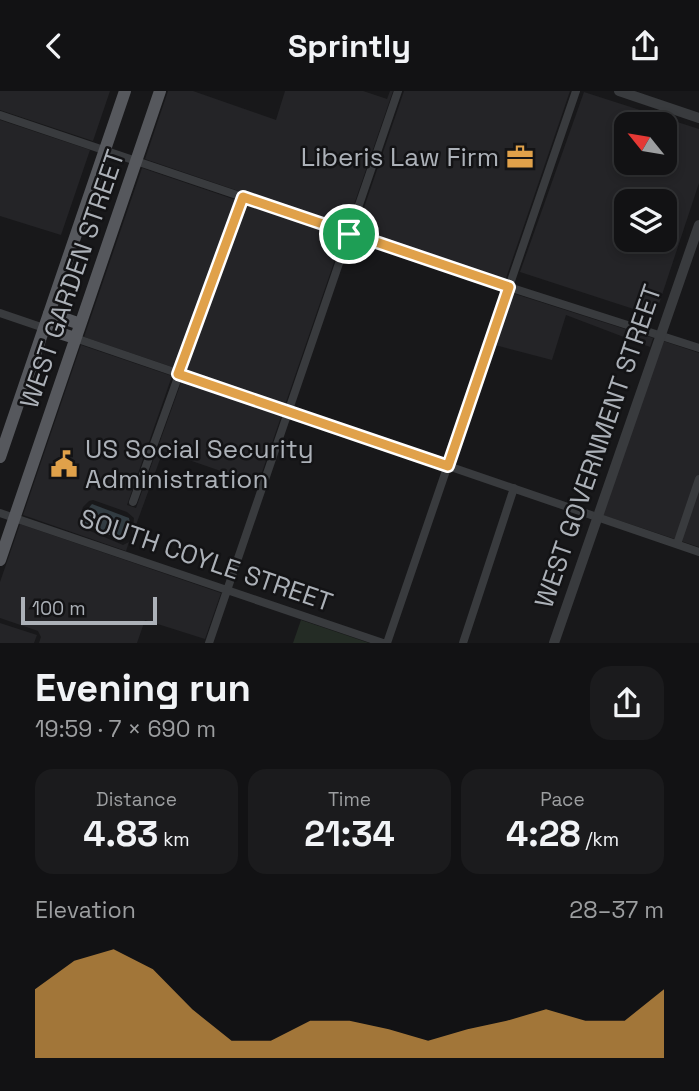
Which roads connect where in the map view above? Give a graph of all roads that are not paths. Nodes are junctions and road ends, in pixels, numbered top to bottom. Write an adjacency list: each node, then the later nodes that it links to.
1 (125, 91): 8 (main road, WEST GARDEN STREET)
2 (160, 91): 9 (main road, WEST GARDEN STREET)
3 (398, 91): 12 (street)
4 (576, 91): 13 (street)
5 (619, 91): 7 (street)
6 (0, 115): 8 (street)
7 (699, 118)
8 (105, 150): 9 (street); 15 (main road, WEST GARDEN STREET)
9 (136, 161): 10 (street); 16 (main road, WEST GARDEN STREET)
10 (243, 197): 12 (street); 21 (street)
11 (699, 225): 18 (street, WEST GOVERNMENT STREET)
12 (349, 234): 13 (street); 22 (street)
13 (509, 287): 18 (street); 24 (street)
14 (0, 313): 17 (street)
15 (49, 313): 16 (main road); 17 (main road, WEST GARDEN STREET)
16 (80, 324): 19 (main road, WEST GARDEN STREET)
17 (44, 328): 19 (main road); 23 (main road, WEST GARDEN STREET)
18 (659, 335): 20 (street); 29 (street, WEST GOVERNMENT STREET)
19 (75, 338): 21 (street); 30 (main road, WEST GARDEN STREET)
20 (699, 348)
21 (178, 374): 22 (street); 27 (street)
22 (288, 412): 24 (street); 34 (street)
23 (0, 457)
24 (448, 466): 26 (street); 36 (street)
25 (699, 479): 31 (street)
26 (514, 488): 29 (street); 37 (street)
27 (133, 502)
28 (0, 513): 30 (street, SOUTH COYLE STREET)
29 (597, 517): 31 (street); 38 (street, WEST GOVERNMENT STREET)
30 (15, 518): 33 (main road, WEST GARDEN STREET); 34 (street, SOUTH COYLE STREET)
31 (677, 544): 32 (street)
32 (699, 552)
33 (0, 560)
34 (228, 590): 35 (street); 36 (street, SOUTH COYLE STREET)
35 (209, 643)
36 (385, 643)
37 (463, 643)
38 (554, 643)

